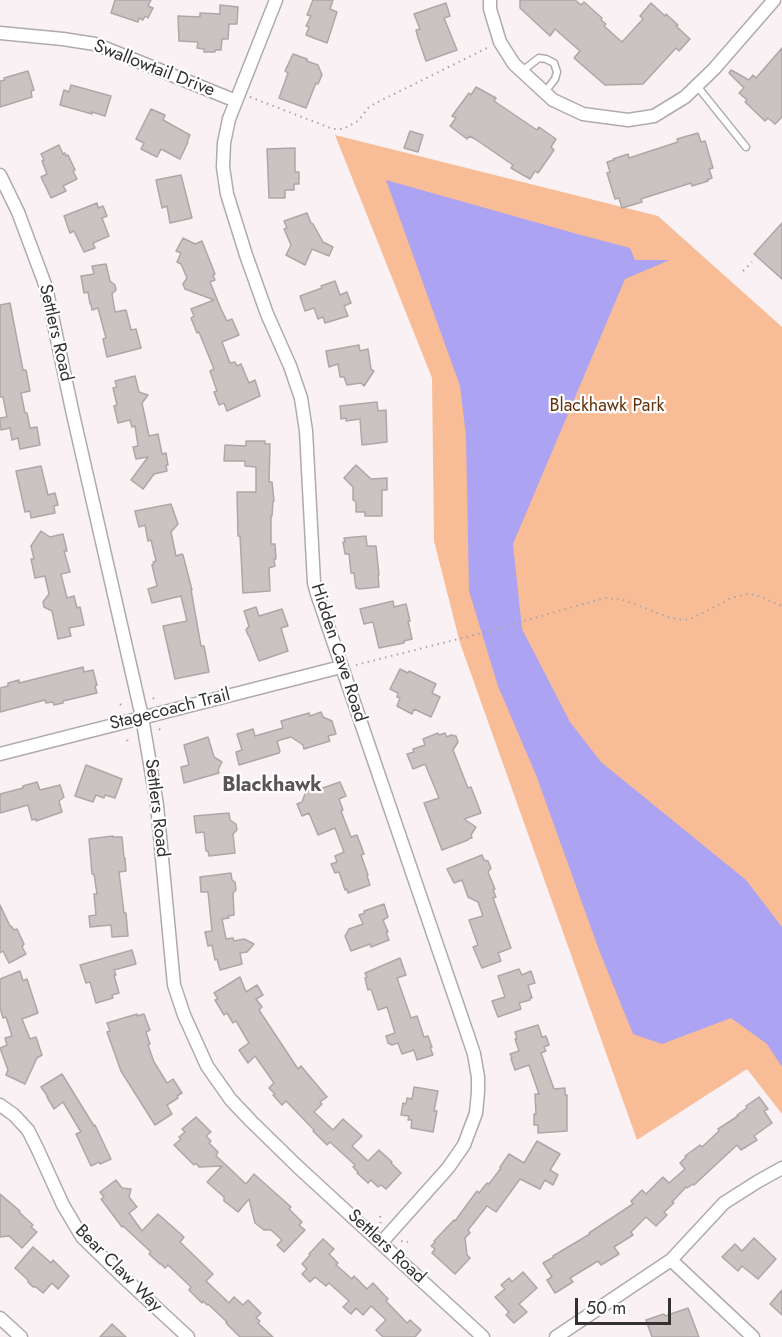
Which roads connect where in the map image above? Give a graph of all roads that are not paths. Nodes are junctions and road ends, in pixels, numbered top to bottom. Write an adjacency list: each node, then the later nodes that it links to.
1 (276, 0): 8 (street, Hidden Cave Road)
2 (490, 0): 5 (street)
3 (774, 0): 6 (street)
4 (0, 33): 8 (street, Swallowtail Drive)
5 (522, 71): 7 (street); 7 (lane)
6 (697, 86): 7 (street); 9 (lane)
7 (544, 93)
8 (238, 97): 11 (street, Hidden Cave Road)
9 (746, 147)
10 (0, 175): 12 (street, Settlers Road)
11 (341, 667): 12 (street, Stagecoach Trail); 16 (street, Hidden Cave Road)
12 (142, 717): 13 (street, Stagecoach Trail); 16 (street, Settlers Road)
13 (0, 754)
14 (0, 1105): 20 (street, Bear Claw Way)
15 (782, 1168): 17 (street)
16 (381, 1243): 21 (street, Settlers Road)
17 (671, 1260): 22 (street); 23 (street)
18 (0, 1318): 19 (street)
19 (21, 1337)
20 (188, 1337)
21 (483, 1337)
22 (556, 1337)
23 (753, 1337)

